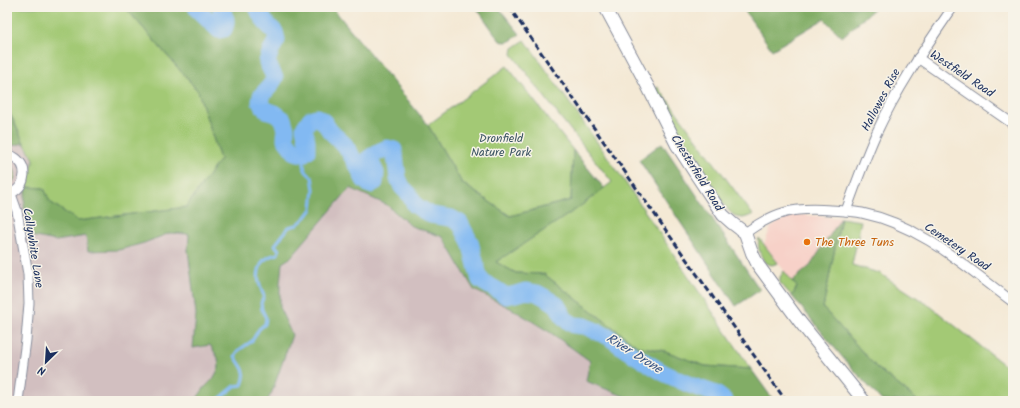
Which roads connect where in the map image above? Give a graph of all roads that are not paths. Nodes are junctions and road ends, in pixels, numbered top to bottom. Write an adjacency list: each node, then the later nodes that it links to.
1 (605, 7): 8 (main road, Chesterfield Road)
2 (953, 7): 3 (street, Hallowes Rise)
3 (918, 58): 4 (street, Westfield Road); 7 (street, Hallowes Rise)
4 (1013, 124)
5 (7, 154): 6 (street, Callywhite Lane)
6 (9, 194): 10 (street, Callywhite Lane)
7 (846, 211): 8 (street, Cemetery Road); 9 (street, Cemetery Road)
8 (745, 232): 11 (main road)
9 (1013, 302)
10 (18, 401)
11 (864, 401)

